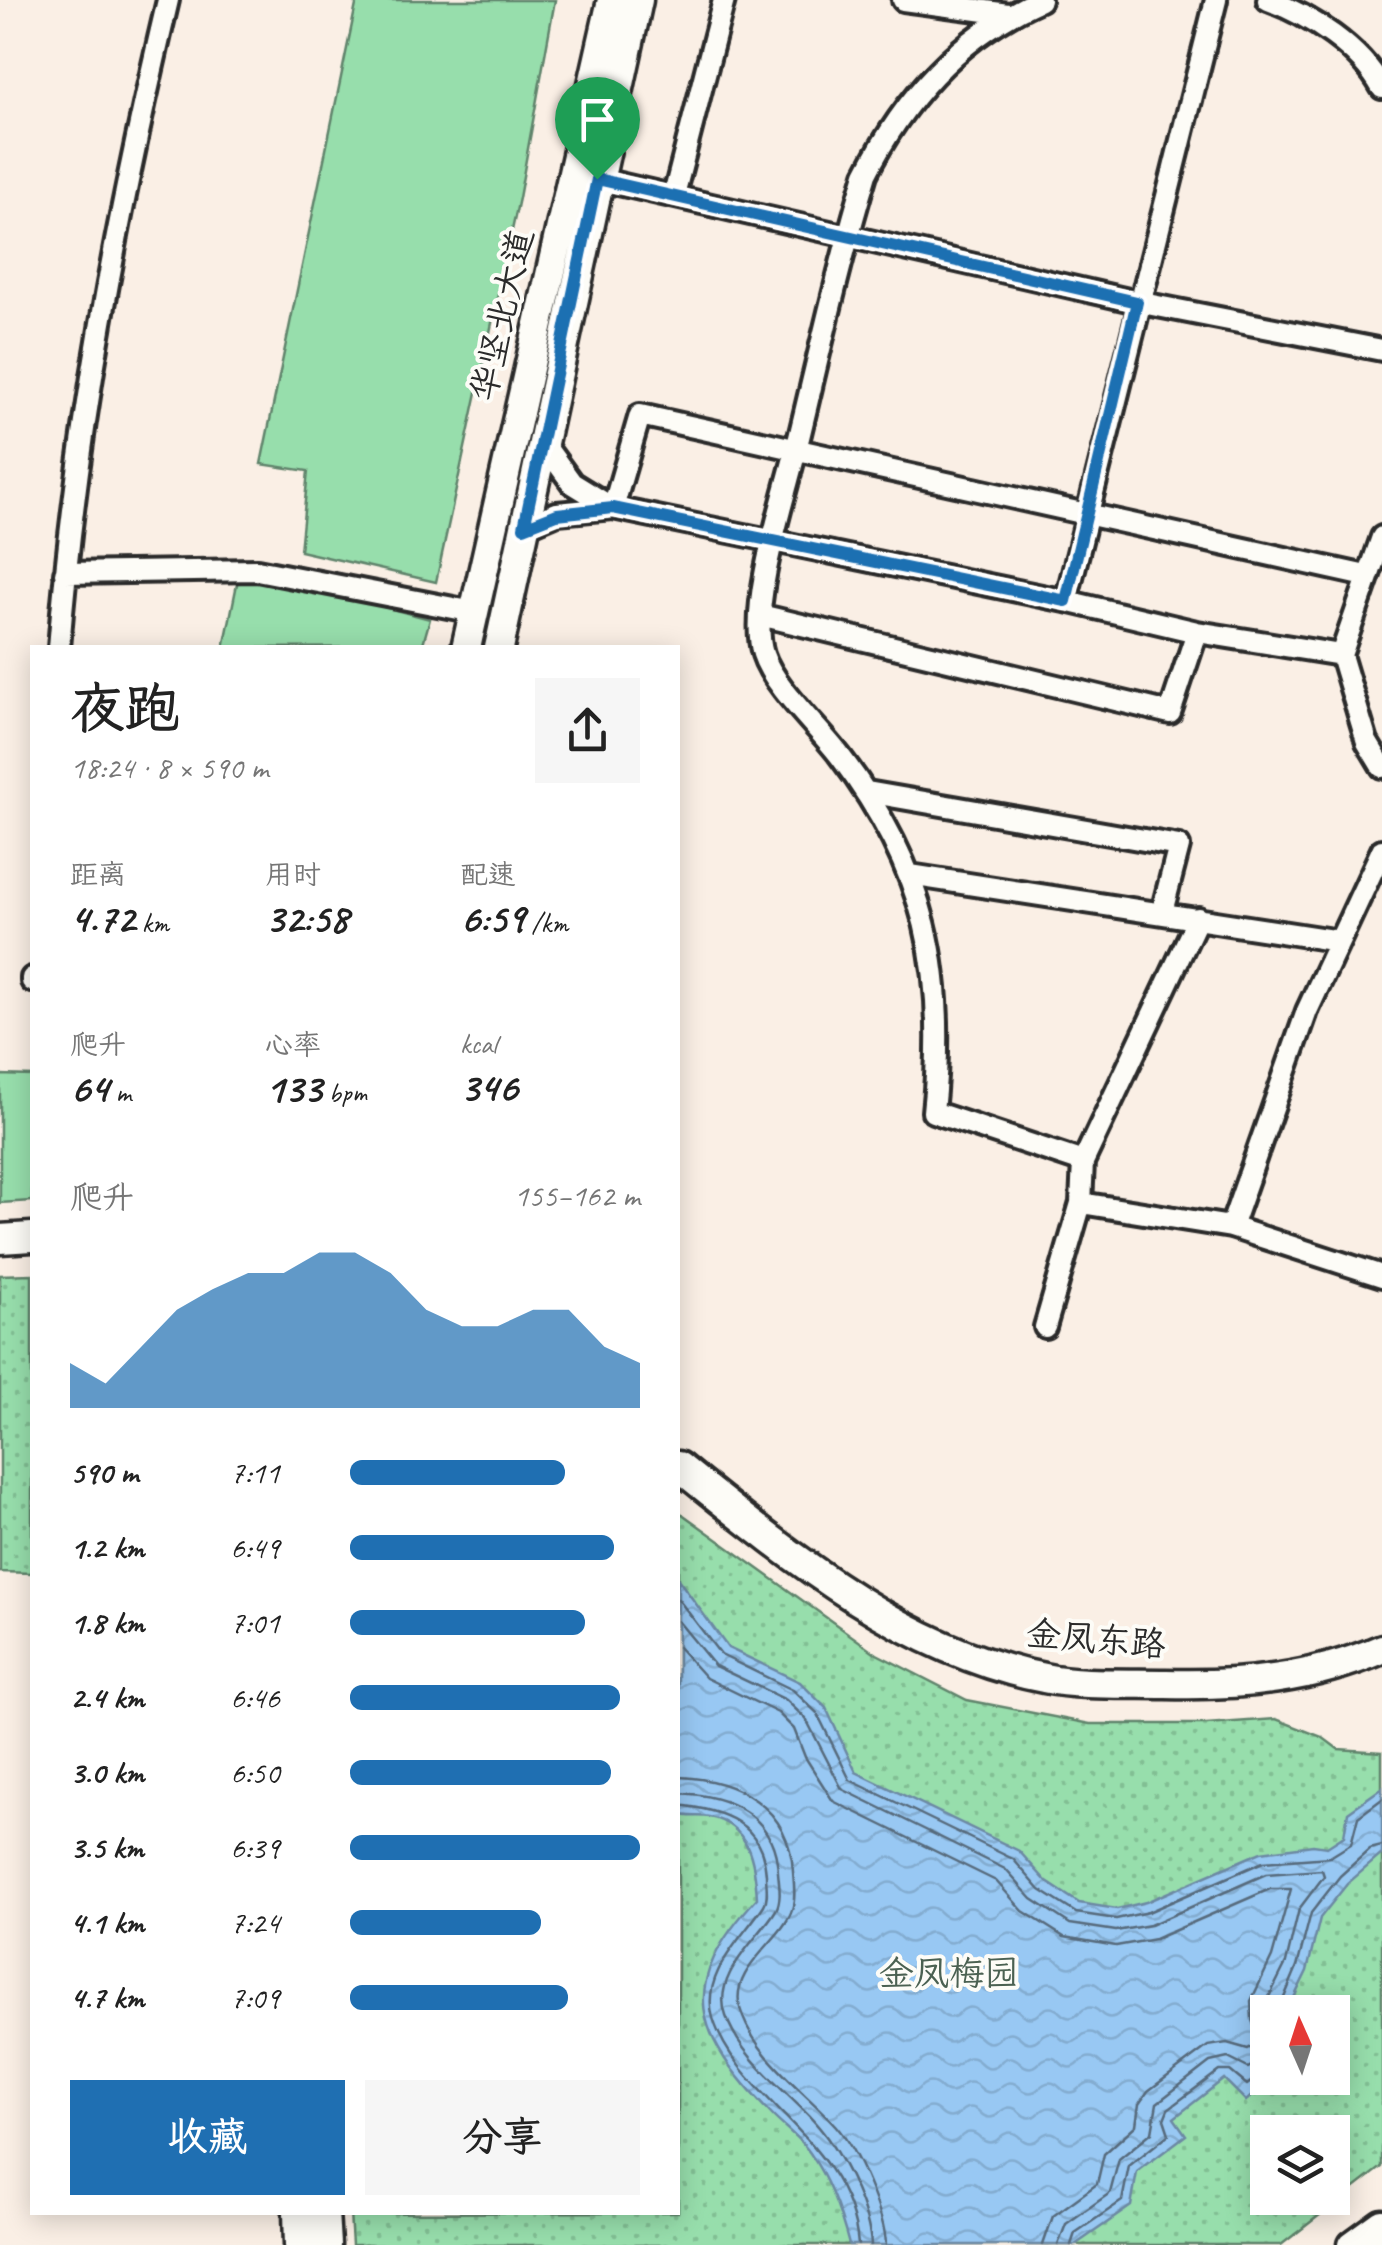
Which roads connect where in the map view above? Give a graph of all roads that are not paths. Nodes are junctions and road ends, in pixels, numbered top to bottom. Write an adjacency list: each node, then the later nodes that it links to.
1 (168, 0): 24 (street)
2 (612, 0): 27 (main road, 华坚北大道)
3 (638, 0): 12 (main road, 华坚北大道)
4 (724, 0): 13 (street)
5 (904, 0): 9 (street)
6 (1040, 0): 9 (street)
7 (1216, 0): 15 (street)
8 (1268, 0): 10 (street)
9 (1008, 14): 14 (street)
10 (1372, 64): 11 (street)
11 (1382, 88)
12 (597, 179): 13 (street); 17 (main road, 华坚北大道)
13 (674, 194): 14 (street)
14 (847, 236): 15 (street); 18 (street)
15 (1137, 302): 16 (street); 20 (street)
16 (1382, 350)
17 (542, 444): 19 (street); 21 (main road, 华坚北大道)
18 (796, 451): 19 (street); 20 (street); 23 (street)
19 (613, 508): 21 (street); 23 (street)
20 (1087, 517): 25 (street); 26 (street)
21 (524, 527): 32 (main road, 华坚北大道)
22 (1382, 537): 25 (street)
23 (773, 542): 26 (street); 28 (street)
24 (65, 573): 27 (street); 30 (street)
25 (1366, 576): 33 (street)
26 (1066, 601): 29 (street)
27 (474, 612): 31 (main road, 华坚北大道)
28 (760, 616): 29 (street); 35 (street)
29 (1197, 632): 33 (street)
30 (59, 645)
31 (467, 645)
32 (501, 645)
33 (1341, 655): 34 (street)
34 (1382, 767)
35 (868, 792): 37 (street); 38 (street)
36 (1382, 850): 40 (street)
37 (910, 874): 38 (street); 41 (street)
38 (1162, 912): 39 (street)
39 (1198, 918): 40 (street); 41 (street)
40 (1339, 941): 43 (street)
41 (1083, 1162): 42 (street)
42 (1081, 1203): 43 (street); 47 (street)
43 (1231, 1227): 46 (street)
44 (30, 1237): 45 (main road)
45 (0, 1239)
46 (1382, 1276)
47 (1046, 1327)
48 (680, 1468): 49 (main road, 金凤东路)
49 (1382, 1649)
50 (298, 2215): 53 (main road)
51 (324, 2215): 54 (main road)
52 (1382, 2224): 55 (main road)
53 (300, 2245)
54 (326, 2245)
55 (1353, 2245)

